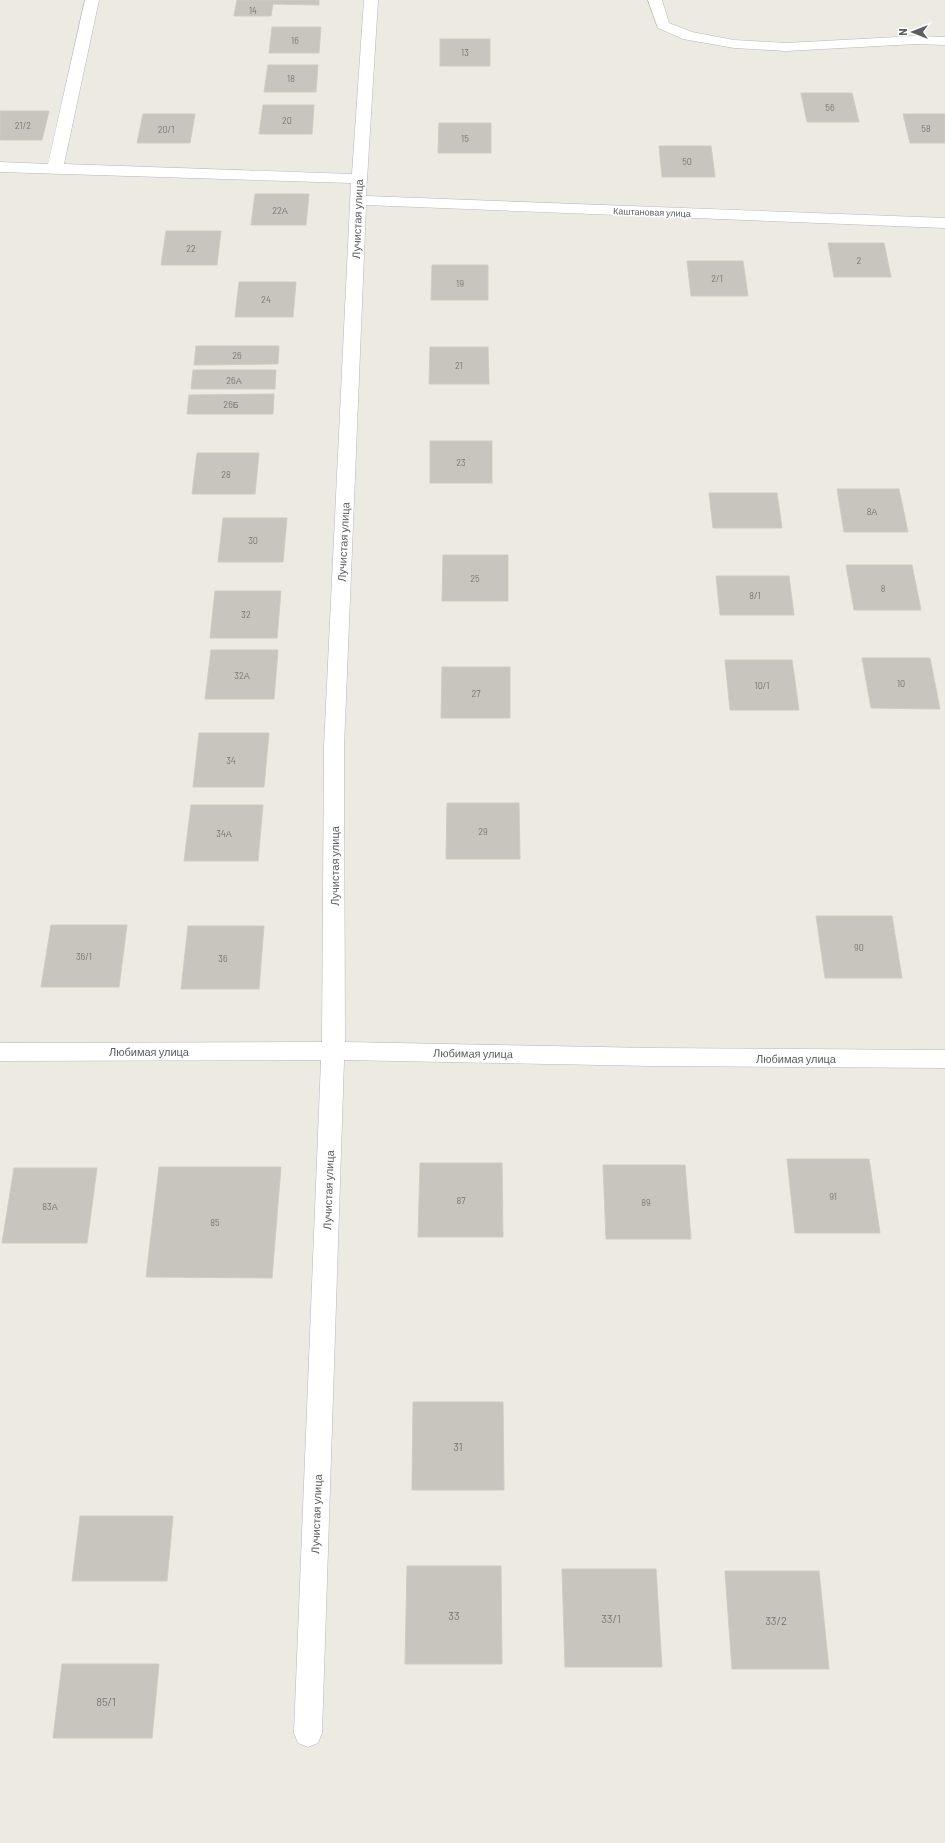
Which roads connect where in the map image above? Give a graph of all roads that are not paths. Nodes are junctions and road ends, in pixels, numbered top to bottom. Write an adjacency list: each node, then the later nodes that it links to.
1 (92, 0): 6 (street)
2 (371, 0): 7 (street, Лучистая улица)
3 (654, 0): 4 (street)
4 (945, 41)
5 (0, 167): 6 (street)
6 (55, 168): 7 (street)
7 (359, 179): 8 (street, Лучистая улица)
8 (358, 200): 9 (street, Каштановая улица); 10 (street, Лучистая улица)
9 (945, 223)
10 (333, 1050): 11 (street, Любимая улица); 12 (street, Любимая улица); 13 (street, Лучистая улица)
11 (0, 1052)
12 (945, 1058)
13 (308, 1733)

